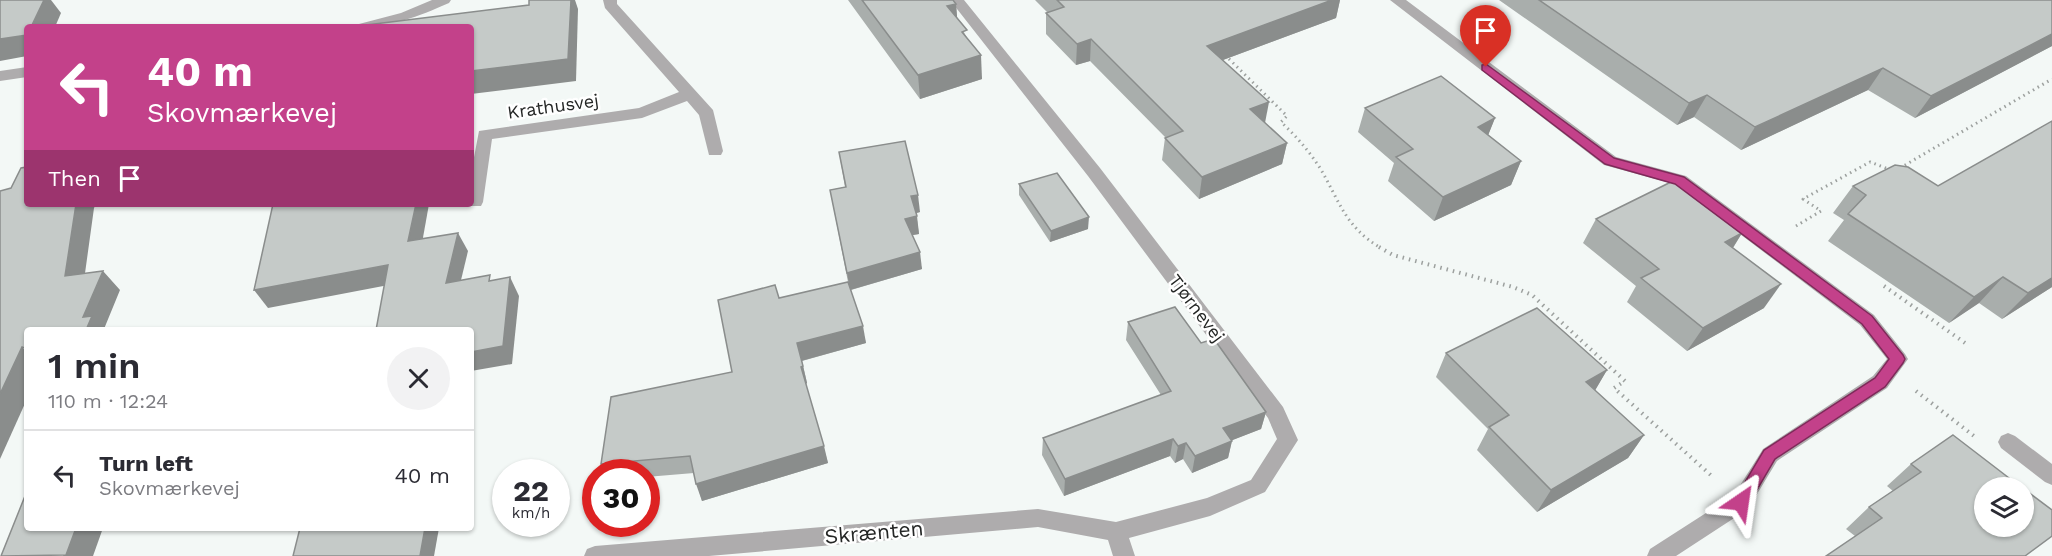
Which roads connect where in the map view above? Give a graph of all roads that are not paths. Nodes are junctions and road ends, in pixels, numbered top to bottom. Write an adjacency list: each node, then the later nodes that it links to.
1 (444, 0): 5 (street)
2 (610, 0): 8 (street)
3 (957, 0): 13 (street, Tjørnevej)
4 (1397, 0): 16 (street)
5 (375, 24)
6 (24, 72): 7 (street)
7 (0, 76)
8 (689, 94): 9 (street); 10 (street, Krathusvej)
9 (715, 151)
10 (475, 201)
11 (2008, 442): 12 (street)
12 (2052, 476)
13 (1116, 532): 14 (street, Skrænten); 15 (street)
14 (596, 556)
15 (1124, 556)
16 (1658, 556)

